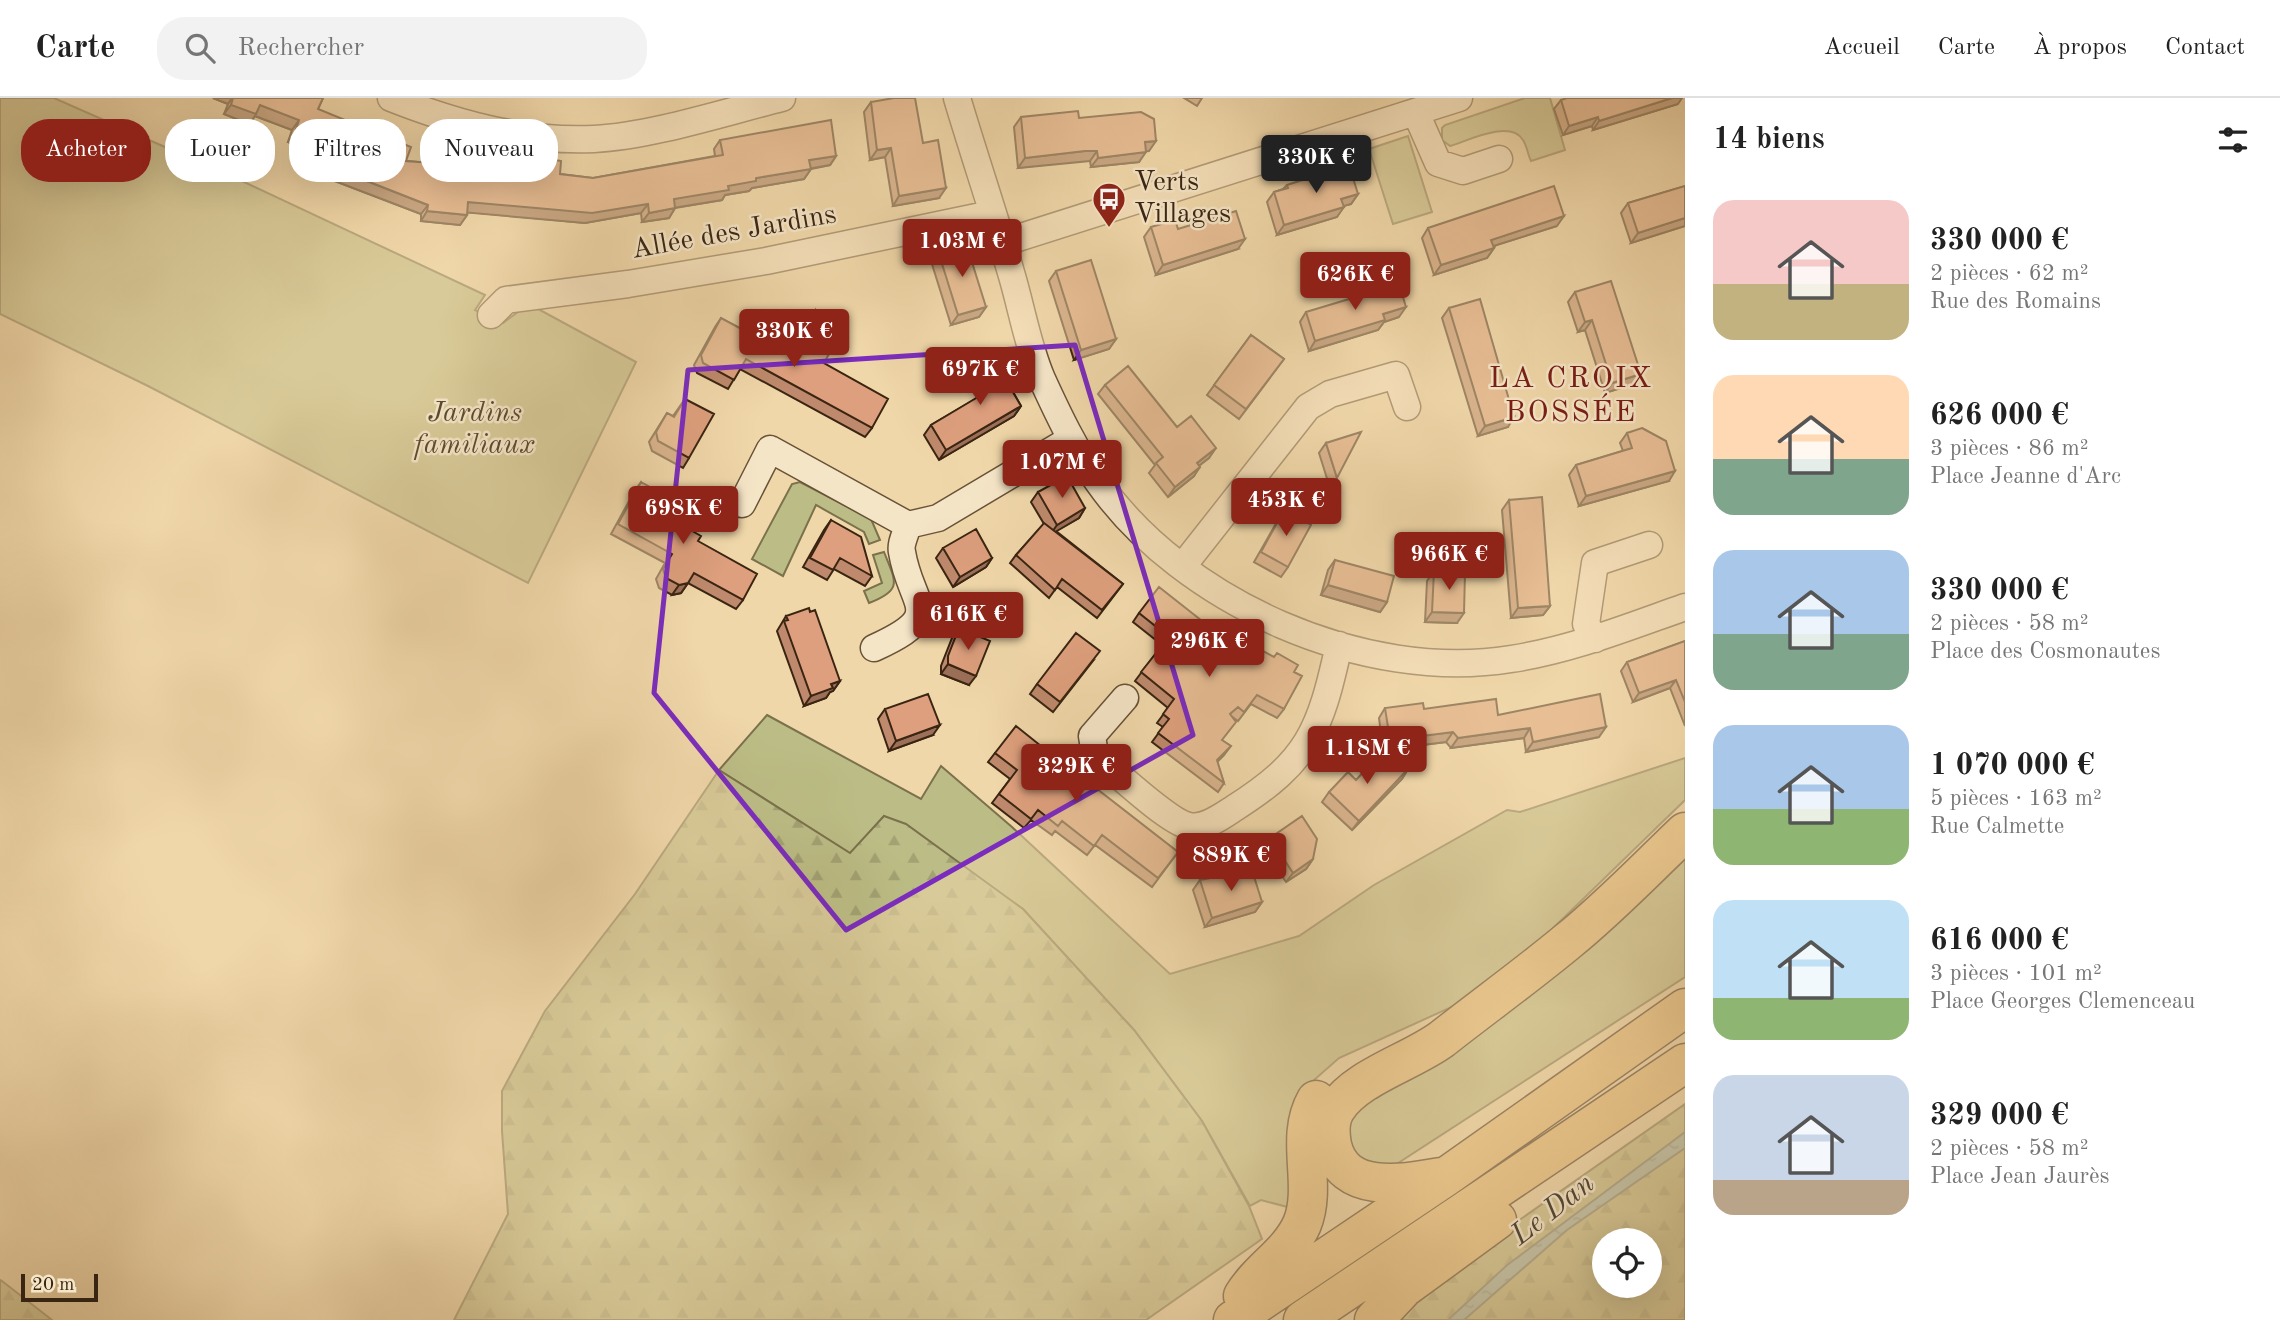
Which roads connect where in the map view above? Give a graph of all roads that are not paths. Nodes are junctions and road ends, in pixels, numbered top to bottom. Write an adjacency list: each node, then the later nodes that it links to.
1 (391, 98): 2 (street)
2 (782, 98)
3 (957, 98): 7 (street)
4 (1459, 98): 5 (street)
5 (1416, 113): 6 (street); 8 (street)
6 (1499, 159)
7 (992, 214): 8 (street); 9 (street, Allée des Jardins)
8 (1002, 243): 11 (street)
9 (491, 315)
10 (1407, 407): 15 (street)
11 (1071, 439): 13 (street); 15 (street)
12 (743, 504): 13 (street)
13 (908, 525): 19 (street)
14 (1649, 545): 17 (street)
15 (1182, 566): 18 (street)
16 (1685, 607): 17 (street)
17 (1595, 639): 18 (street)
18 (1339, 645): 20 (street)
19 (874, 648)
20 (1125, 698)
21 (1685, 832): 23 (highway)
22 (1685, 1008): 25 (highway)
23 (1477, 1011): 25 (highway); 26 (highway)
24 (1685, 1064): 27 (highway); 28 (highway)
25 (1447, 1176): 26 (highway)
26 (1231, 1320)
27 (1303, 1320)
28 (1374, 1320)

